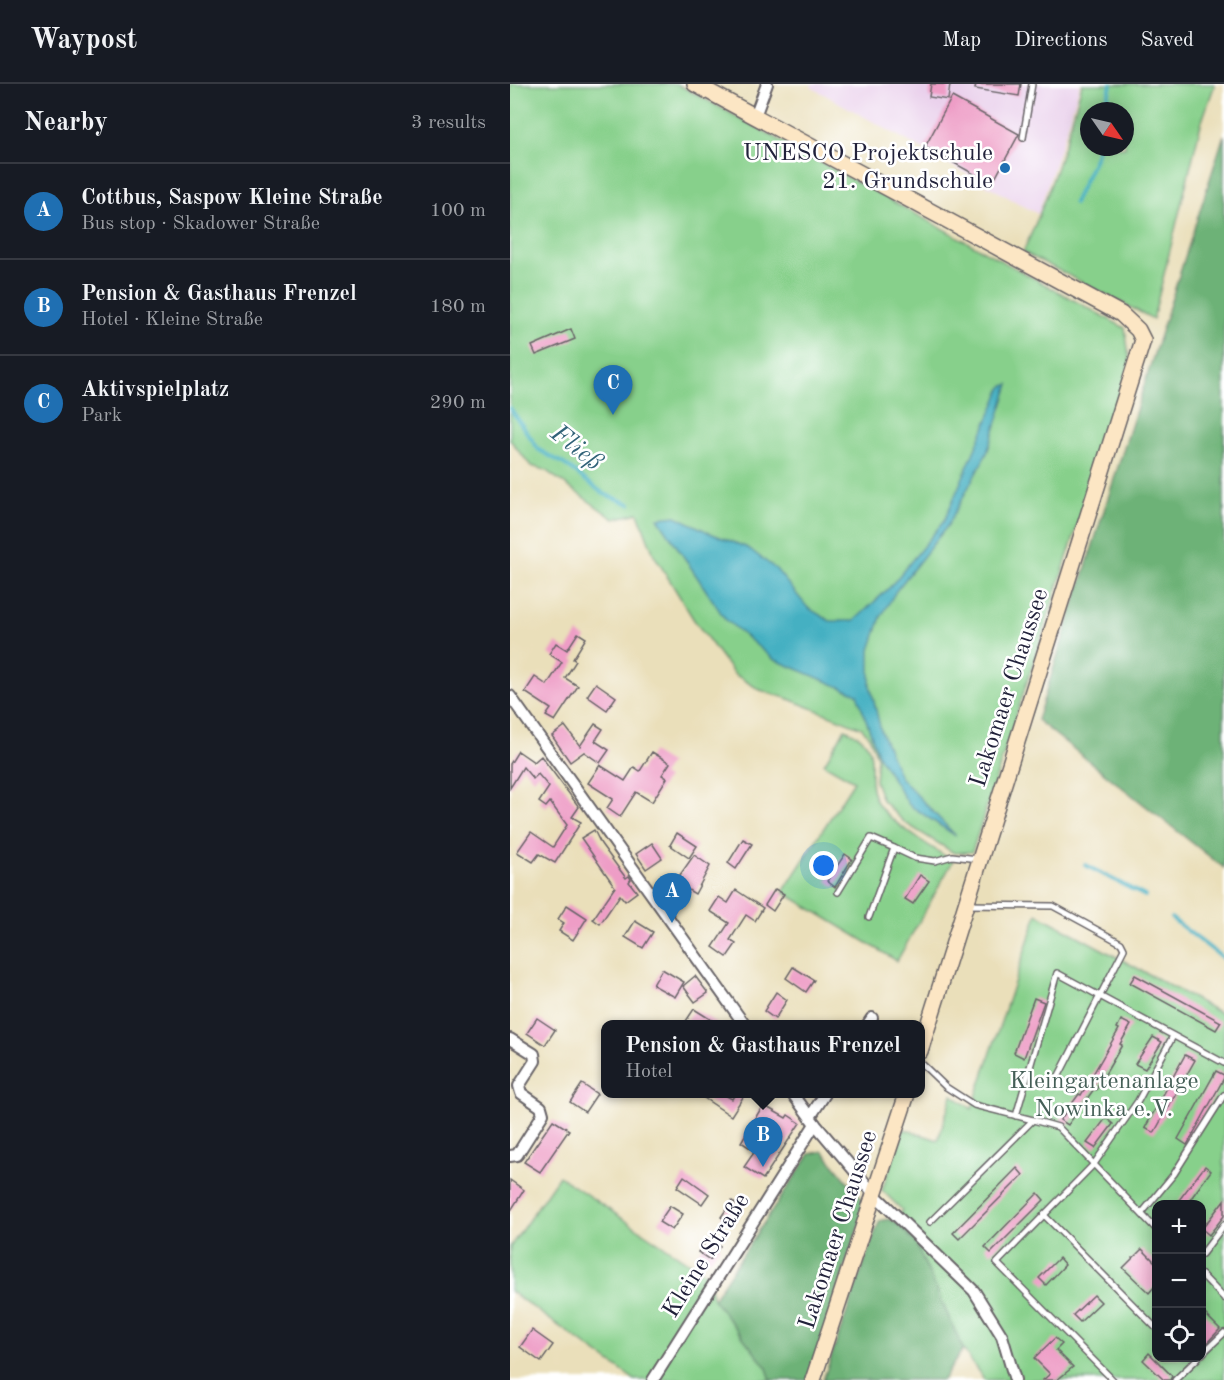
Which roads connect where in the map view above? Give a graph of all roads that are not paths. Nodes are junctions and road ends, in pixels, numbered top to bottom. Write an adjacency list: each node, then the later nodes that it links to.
1 (694, 84): 4 (street)
2 (767, 84): 4 (street)
3 (1032, 84): 5 (lane)
4 (755, 116): 8 (street, Lakomaer Chaussee)
5 (1023, 138)
6 (510, 696): 13 (street)
7 (894, 848): 8 (lane); 9 (lane); 11 (lane)
8 (979, 859): 10 (street, Lakomaer Chaussee)
9 (838, 892)
10 (965, 905): 12 (lane); 15 (street, Lakomaer Chaussee)
11 (869, 917)
12 (1101, 997): 14 (lane); 19 (lane); 24 (lane)
13 (741, 1020)
14 (1173, 1036): 17 (lane); 28 (lane)
15 (925, 1038)
16 (510, 1039): 27 (street)
17 (1224, 1063)
18 (925, 1066): 24 (lane)
19 (1054, 1085)
20 (1224, 1095): 30 (lane)
21 (796, 1098): 26 (street)
22 (823, 1098): 26 (street, Kleine Straße)
23 (906, 1098): 29 (street, Lakomaer Chaussee)
24 (1016, 1116): 25 (lane)
25 (1033, 1120): 28 (lane); 32 (lane)
26 (812, 1121): 29 (street); 43 (street, Kleine Straße)
27 (510, 1156)
28 (1094, 1164): 30 (lane); 31 (lane)
29 (875, 1195): 44 (street, Lakomaer Chaussee); 45 (street)
30 (1142, 1213): 33 (lane)
31 (1044, 1215): 38 (lane); 46 (lane)
32 (930, 1221)
33 (1152, 1224)
34 (1224, 1226): 35 (lane)
35 (1206, 1249)
36 (1206, 1279): 37 (lane)
37 (1224, 1298)
38 (1152, 1324)
39 (1224, 1333): 40 (lane)
40 (1206, 1350)
41 (1190, 1362): 42 (lane)
42 (1192, 1364): 47 (lane)
43 (653, 1380)
44 (813, 1380)
45 (1015, 1380)
46 (1113, 1380)
47 (1175, 1380)

